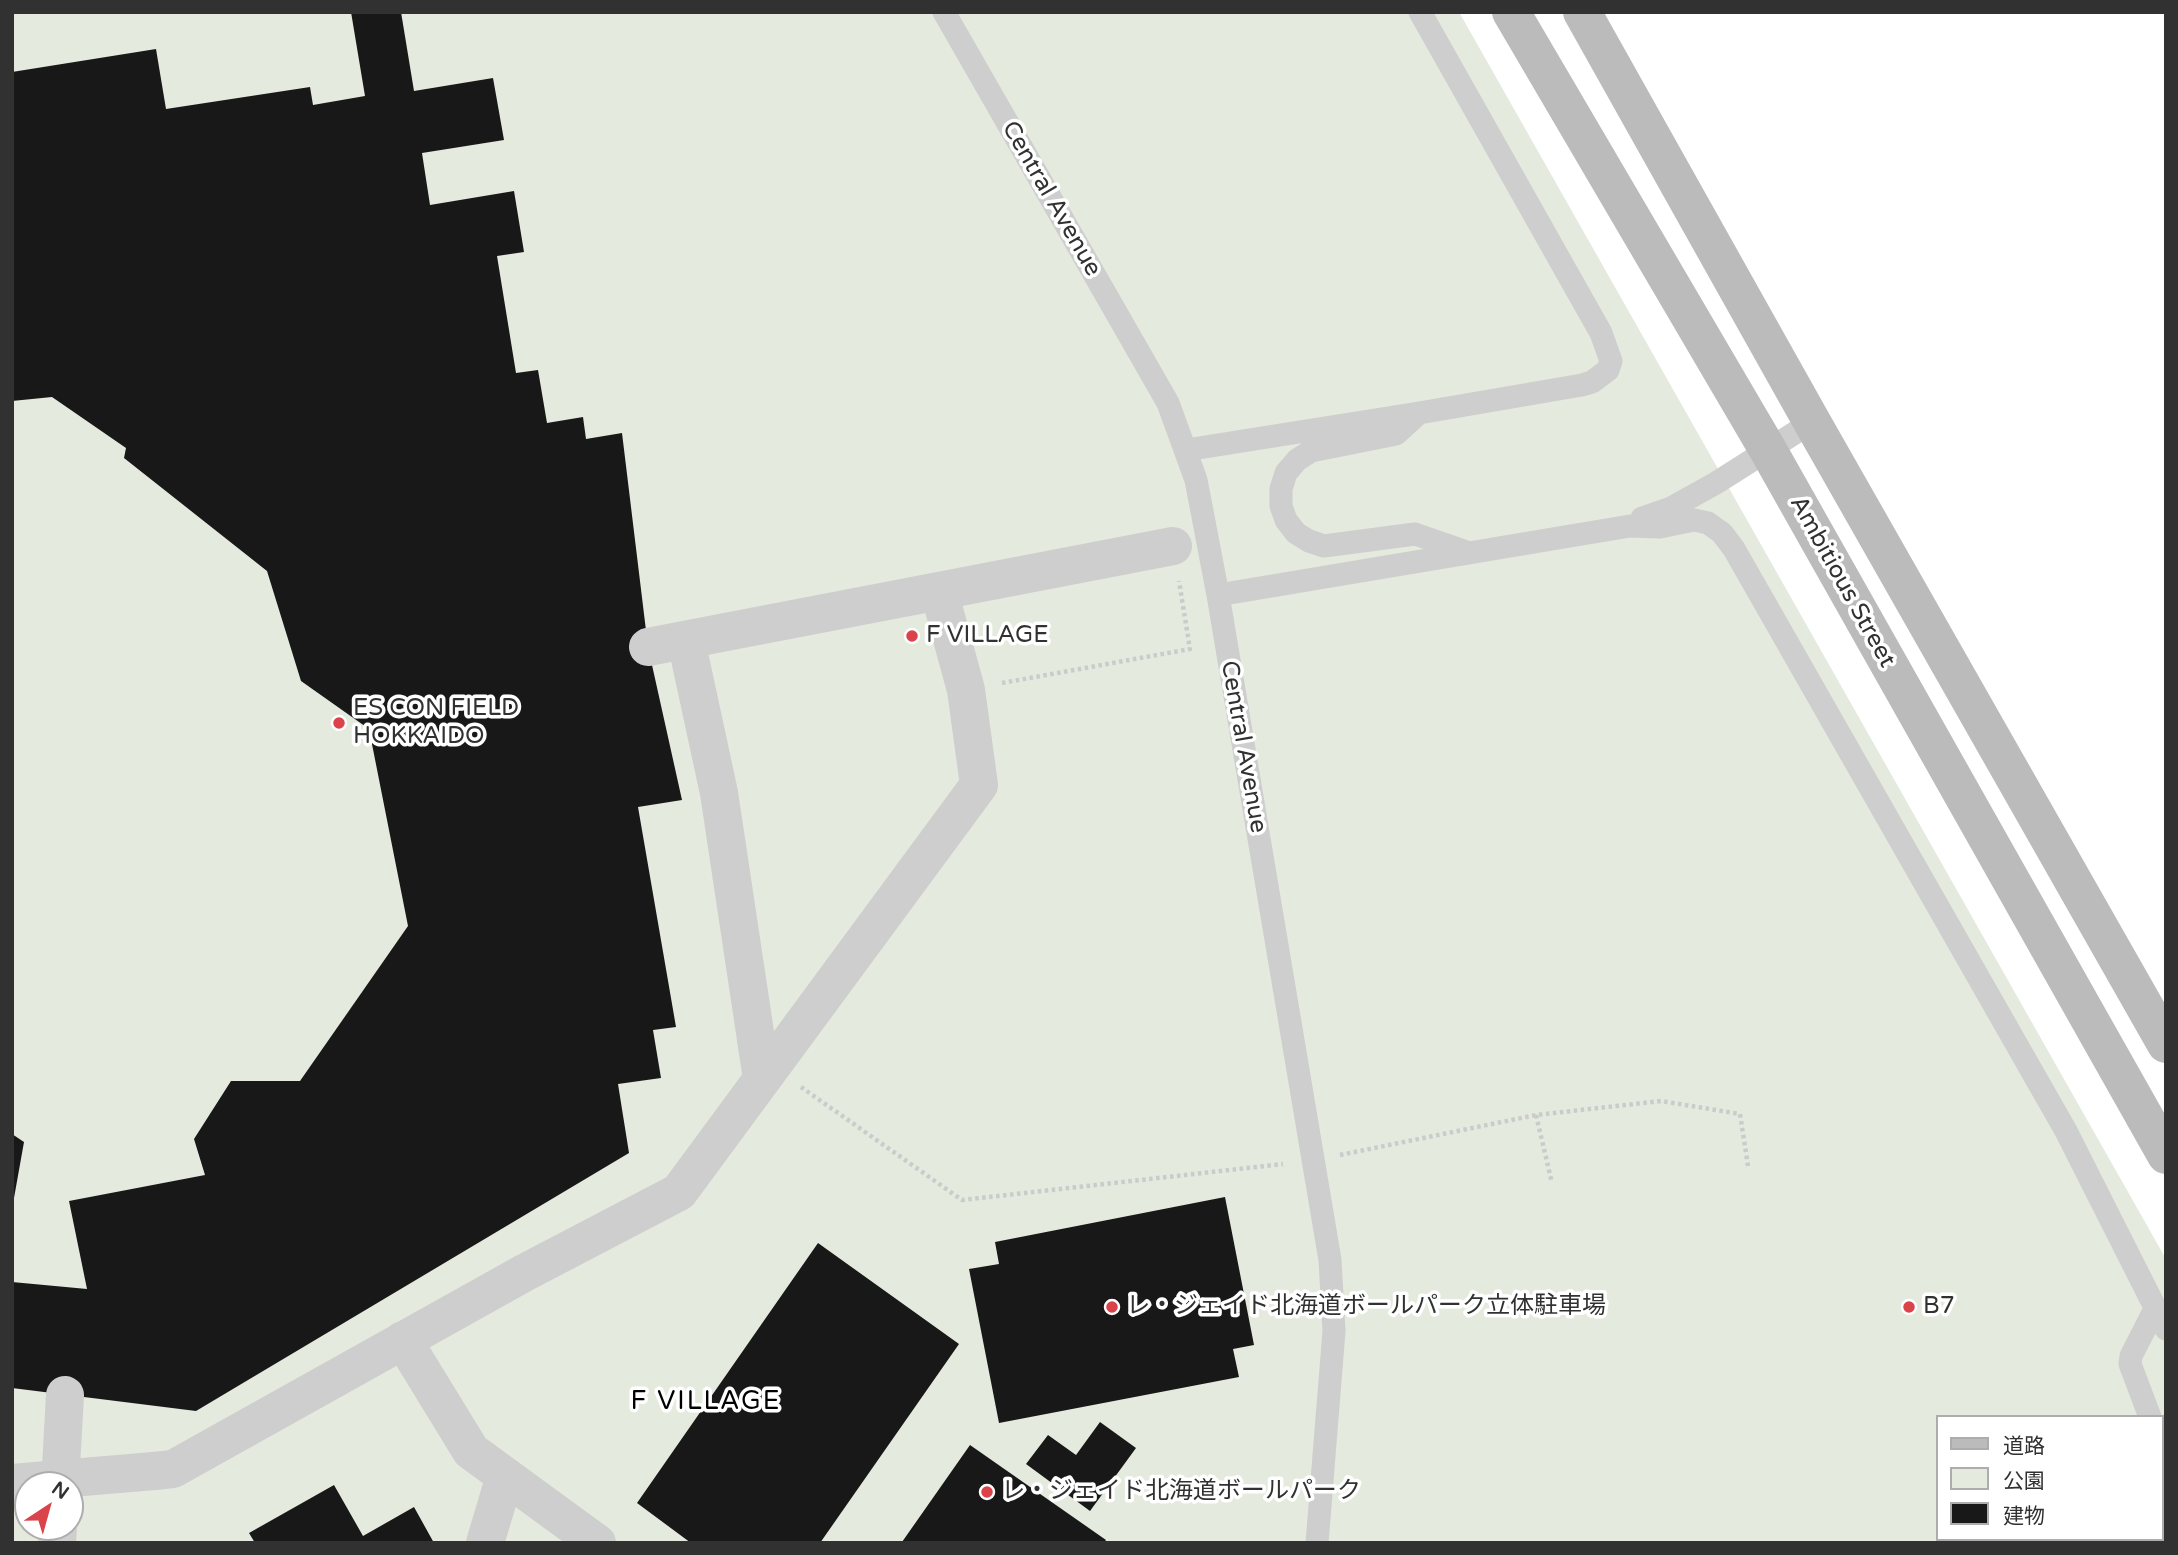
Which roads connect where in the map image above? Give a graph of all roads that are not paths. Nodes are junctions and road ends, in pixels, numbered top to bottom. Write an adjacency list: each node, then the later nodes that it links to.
1 (944, 12): 7 (lane, Central Avenue)
2 (1420, 12): 5 (lane)
3 (1511, 12): 8 (street, Ambitious Street)
4 (1582, 12): 6 (street)
5 (1419, 413): 7 (lane); 11 (lane)
6 (1812, 422): 8 (lane); 16 (street)
7 (1186, 450): 13 (lane, Central Avenue)
8 (1768, 450): 9 (lane); 18 (street, Ambitious Street)
9 (1630, 526): 11 (lane); 19 (lane)
10 (1174, 546): 12 (street)
11 (1470, 553): 13 (lane)
12 (939, 591): 14 (street); 17 (street)
13 (1217, 595): 29 (lane, Central Avenue)
14 (686, 640): 15 (street); 17 (street)
15 (648, 647)
16 (2166, 1044)
17 (767, 1073): 21 (street)
18 (2166, 1155)
19 (2156, 1307): 20 (lane); 23 (lane)
20 (2166, 1329)
21 (402, 1340): 25 (street); 26 (street, bridge)
22 (65, 1395): 24 (street)
23 (2149, 1415)
24 (62, 1471)
25 (505, 1476): 27 (street); 28 (street)
26 (12, 1483)
27 (485, 1543)
28 (597, 1543)
29 (1317, 1543)

